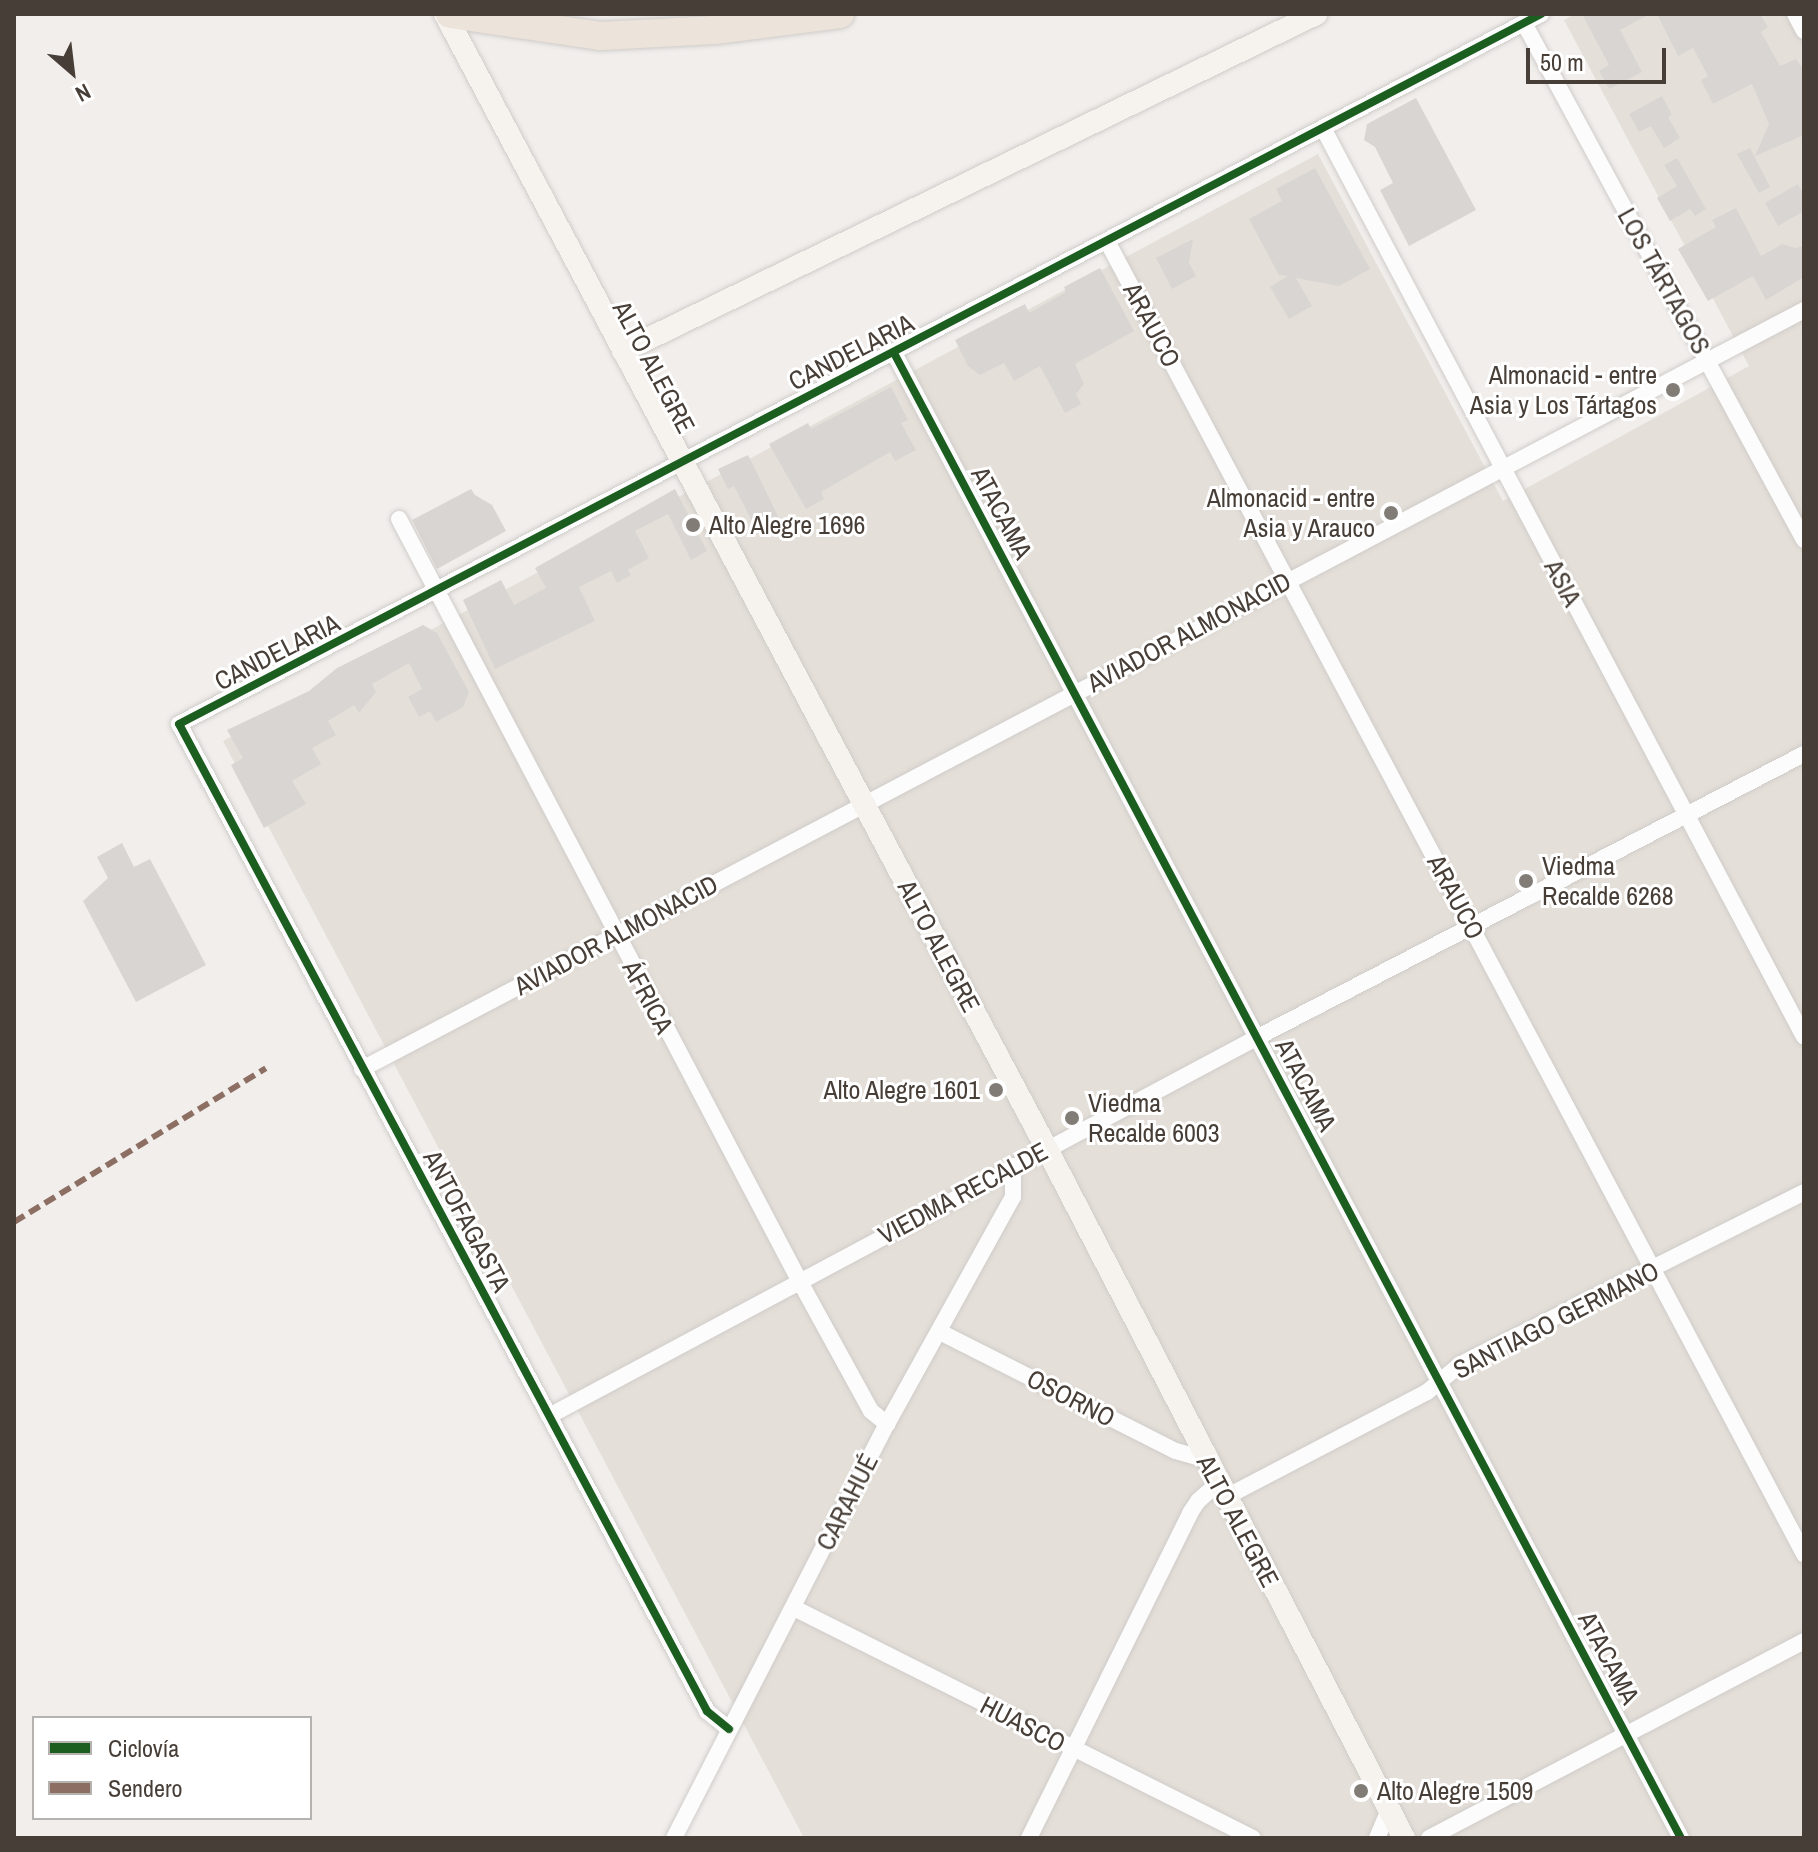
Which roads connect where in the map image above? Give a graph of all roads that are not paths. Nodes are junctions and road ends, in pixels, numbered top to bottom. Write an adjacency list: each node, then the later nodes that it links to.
1 (448, 14): 2 (highway); 11 (main road, ALTO ALEGRE)
2 (840, 14)
3 (1316, 14): 11 (main road)
4 (1541, 14): 6 (street, CANDELARIA)
5 (1795, 14): 7 (street)
6 (1524, 23): 8 (street, CANDELARIA); 13 (street, LOS TÁRTAGOS)
7 (1804, 31)
8 (1323, 128): 9 (street, CANDELARIA); 15 (street, ASIA)
9 (1107, 241): 12 (street, CANDELARIA); 18 (street, ARAUCO)
10 (1804, 310): 13 (street, AVIADOR ALMONACID)
11 (623, 351): 14 (main road, ALTO ALEGRE)
12 (894, 353): 14 (street, CANDELARIA); 20 (street, ATACAMA)
13 (1707, 360): 15 (street, AVIADOR ALMONACID); 17 (street, LOS TÁRTAGOS)
14 (683, 462): 19 (street, CANDELARIA); 23 (main road, ALTO ALEGRE)
15 (1501, 466): 18 (street, AVIADOR ALMONACID); 24 (street, ASIA)
16 (399, 519): 19 (street, ÁFRICA)
17 (1804, 540)
18 (1287, 580): 20 (street, AVIADOR ALMONACID); 25 (street, ARAUCO)
19 (435, 593): 21 (street, CANDELARIA); 26 (street, ÁFRICA)
20 (1074, 693): 23 (street, AVIADOR ALMONACID); 27 (street, ATACAMA)
21 (179, 724): 29 (street, ANTOFAGASTA)
22 (1804, 754): 24 (street, VIEDMA RECALDE)
23 (864, 806): 26 (street, AVIADOR ALMONACID); 30 (main road, ALTO ALEGRE)
24 (1687, 815): 25 (street, VIEDMA RECALDE); 28 (street, ASIA)
25 (1471, 926): 27 (street, VIEDMA RECALDE); 33 (street, ARAUCO)
26 (615, 935): 29 (street, AVIADOR ALMONACID); 34 (street, ÁFRICA)
27 (1258, 1037): 30 (street, VIEDMA RECALDE); 36 (street, ATACAMA)
28 (1804, 1037)
29 (362, 1069): 37 (street, ANTOFAGASTA)
30 (1047, 1149): 31 (street, VIEDMA RECALDE); 39 (main road, ALTO ALEGRE)
31 (1013, 1166): 34 (street, VIEDMA RECALDE); 35 (street, CARAHUÉ)
32 (1804, 1192): 33 (street, SANTIAGO GERMANO)
33 (1655, 1268): 36 (street, SANTIAGO GERMANO); 41 (street, ARAUCO)
34 (799, 1280): 37 (street, VIEDMA RECALDE); 38 (street, ÁFRICA)
35 (940, 1332): 38 (street, CARAHUÉ); 39 (street, OSORNO)
36 (1440, 1381): 40 (street, SANTIAGO GERMANO); 45 (street, ATACAMA)
37 (549, 1416): 44 (street, ANTOFAGASTA)
38 (887, 1424): 42 (street, CARAHUÉ)
39 (1204, 1459): 40 (main road, ALTO ALEGRE)
40 (1222, 1490): 46 (street, SANTIAGO GERMANO); 47 (main road, ALTO ALEGRE)
41 (1804, 1554)
42 (794, 1608): 44 (street, CARAHUÉ); 46 (street, HUASCO)
43 (1804, 1641): 45 (street)
44 (729, 1729): 48 (street, CARAHUÉ)
45 (1626, 1734): 53 (street); 54 (street, ATACAMA)
46 (1073, 1750): 49 (street, SANTIAGO GERMANO); 50 (street, HUASCO)
47 (1389, 1810): 51 (street); 52 (main road, ALTO ALEGRE)
48 (674, 1838)
49 (1029, 1838)
50 (1253, 1838)
51 (1377, 1838)
52 (1404, 1838)
53 (1429, 1838)
54 (1681, 1838)

